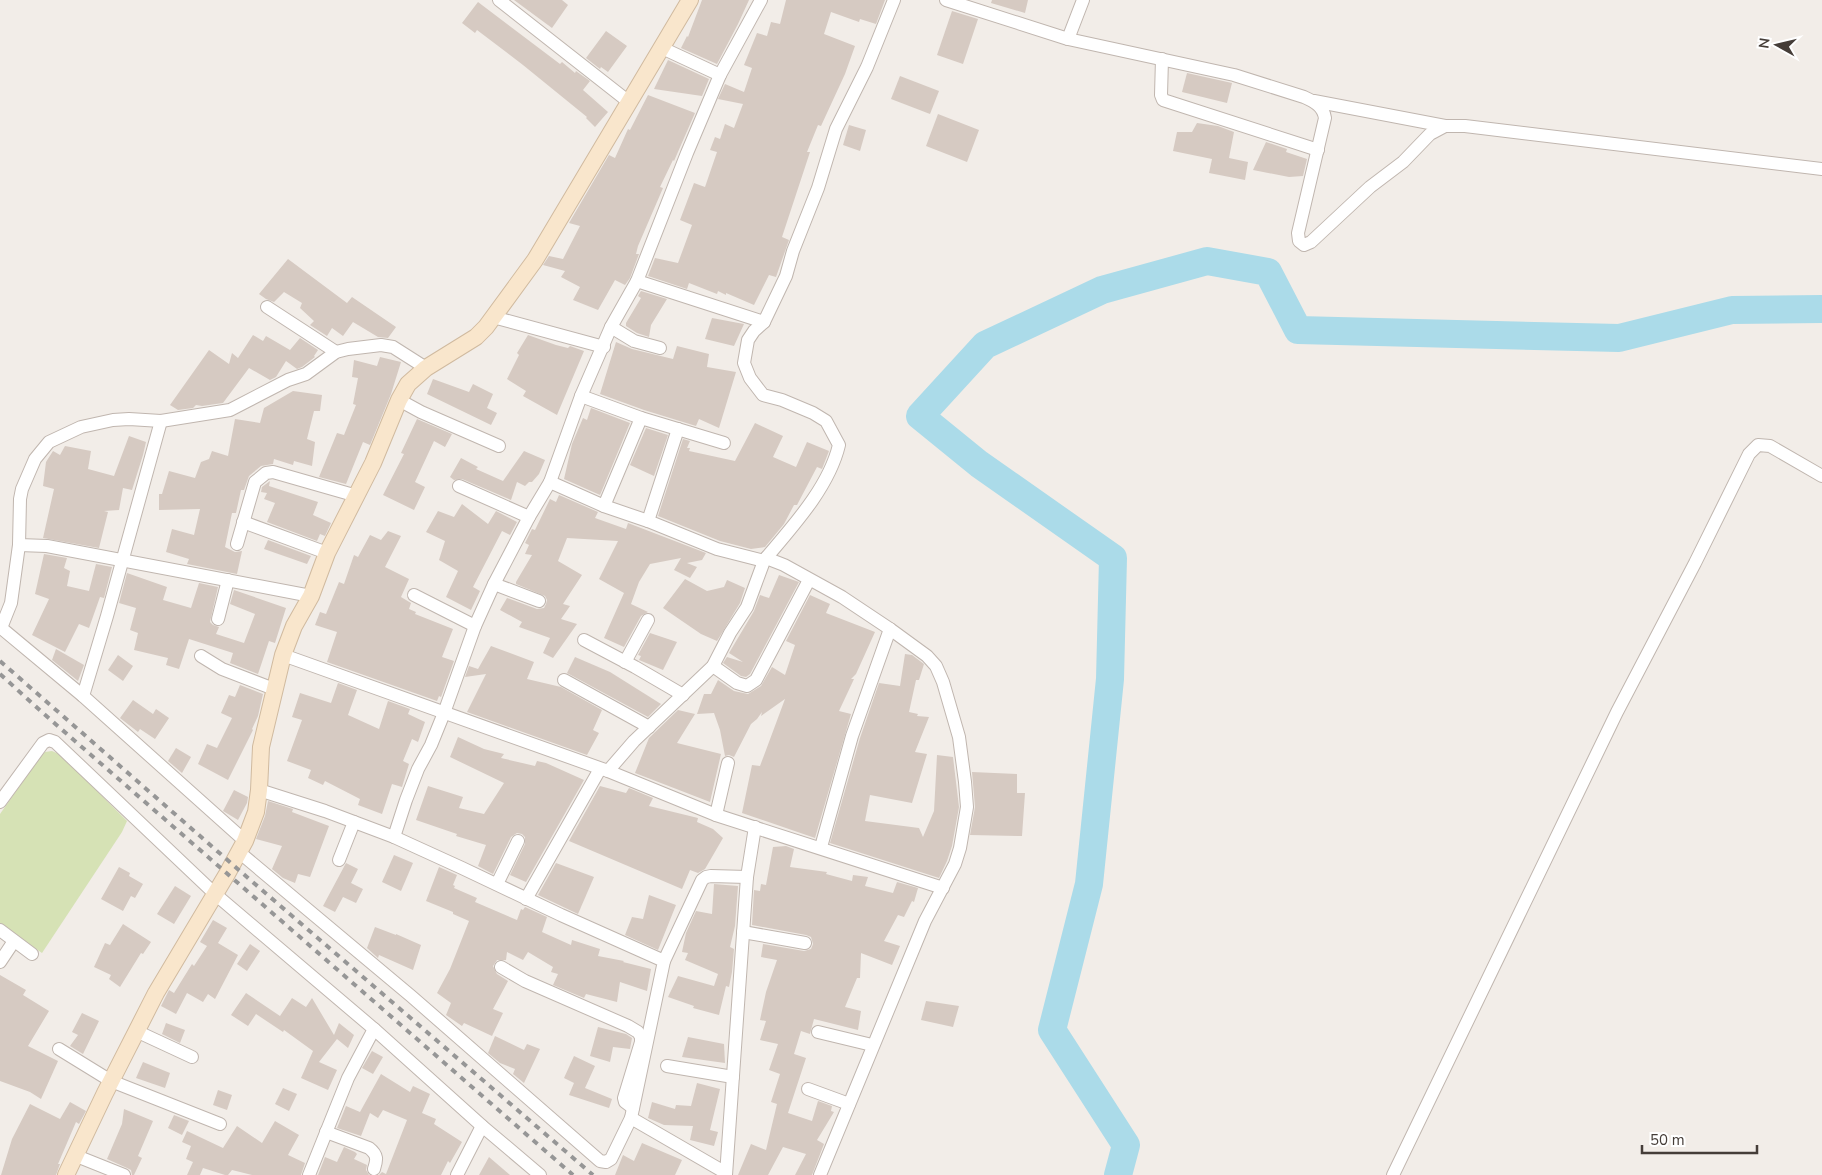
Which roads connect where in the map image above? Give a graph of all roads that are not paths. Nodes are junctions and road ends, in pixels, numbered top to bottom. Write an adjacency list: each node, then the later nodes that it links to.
1 (498, 0): 11 (street)
2 (690, 0): 8 (street)
3 (761, 0): 10 (street)
4 (894, 0): 19 (street)
5 (946, 0): 7 (street)
6 (1083, 0): 7 (street)
7 (1068, 39): 9 (street)
8 (662, 48): 10 (street); 11 (street)
9 (1162, 59): 12 (street); 14 (street)
10 (720, 75): 16 (street)
11 (629, 102): 18 (street)
12 (1314, 102): 13 (street); 14 (street)
13 (1445, 126): 14 (street); 15 (street)
14 (1318, 150)
15 (1822, 169)
16 (637, 281): 19 (street); 20 (street)
17 (267, 307): 23 (street)
18 (493, 317): 21 (street); 24 (street)
19 (764, 322): 44 (street)
20 (611, 327): 21 (street); 22 (street)
21 (604, 347): 25 (street)
22 (660, 348)
23 (336, 352): 24 (street); 28 (street)
24 (426, 368): 26 (street)
25 (581, 396): 27 (street); 33 (street)
26 (399, 400): 31 (street); 35 (street)
27 (641, 418): 29 (street); 36 (street)
28 (162, 421): 41 (street); 43 (street)
29 (678, 429): 30 (street); 38 (street)
30 (724, 443)
31 (499, 446)
32 (1822, 476): 116 (street)
33 (550, 482): 36 (street); 37 (street)
34 (459, 486): 37 (street)
35 (357, 496): 39 (street); 42 (street)
36 (604, 506): 38 (street)
37 (529, 517): 47 (street)
38 (648, 521): 44 (street)
39 (243, 522): 40 (street); 42 (street)
40 (237, 544)
41 (19, 545): 43 (street); 54 (street)
42 (327, 553): 48 (street)
43 (122, 560): 45 (street); 64 (street)
44 (765, 560): 46 (street); 60 (street)
45 (228, 580): 48 (street); 51 (street)
46 (809, 580): 55 (street); 60 (street)
47 (494, 584): 50 (street); 53 (street)
48 (311, 596): 57 (street)
49 (414, 596): 53 (street)
50 (539, 601)
51 (218, 619)
52 (648, 620): 59 (street)
53 (476, 626): 65 (street)
54 (0, 627): 64 (street)
55 (890, 629): 77 (street); 81 (street)
56 (584, 640): 59 (street)
57 (283, 655): 62 (street); 65 (street)
58 (201, 656): 62 (street)
59 (625, 662): 63 (street)
60 (713, 666): 63 (street)
61 (564, 680): 66 (street)
62 (274, 689): 69 (street)
63 (683, 695): 66 (street)
64 (83, 696): 76 (street)
65 (444, 713): 68 (street); 74 (street)
66 (649, 727): 68 (street)
67 (728, 763): 71 (street)
68 (604, 770): 71 (street); 83 (street)
69 (259, 790): 72 (street); 76 (street)
70 (0, 802): 82 (street)
71 (716, 815): 73 (street)
72 (354, 822): 74 (street); 78 (street)
73 (755, 827): 77 (street); 79 (street)
74 (394, 837): 80 (street)
75 (518, 841): 80 (street)
76 (242, 846): 82 (street); 103 (street)
77 (821, 847): 81 (street)
78 (339, 860)
79 (747, 877): 85 (street); 90 (street)
80 (497, 884): 83 (street)
81 (943, 888): 95 (street)
82 (215, 894): 92 (street); 93 (street)
83 (526, 899): 90 (street)
84 (0, 930): 86 (street)
85 (743, 932): 87 (street); 99 (street)
86 (14, 940): 88 (street); 89 (street)
87 (805, 942)
88 (32, 954)
89 (0, 962)
90 (664, 962): 103 (street)
91 (501, 967): 103 (street)
92 (374, 1029): 105 (street); 106 (street)
93 (136, 1031): 97 (street); 100 (street)
94 (818, 1032): 95 (street)
95 (872, 1046): 102 (street)
96 (59, 1049): 100 (street)
97 (192, 1058)
98 (668, 1066): 99 (street)
99 (733, 1077): 109 (street)
100 (111, 1081): 104 (street); 107 (street)
101 (808, 1090): 102 (street)
102 (849, 1104): 115 (street)
103 (632, 1113): 109 (street)
104 (220, 1124)
105 (482, 1126): 113 (street); 114 (street)
106 (326, 1132): 108 (street); 112 (street)
107 (74, 1155): 110 (street); 111 (street)
108 (374, 1169)
109 (726, 1174)
110 (66, 1175)
111 (124, 1175)
112 (309, 1175)
113 (456, 1175)
114 (540, 1175)
115 (820, 1175)
116 (1393, 1175)

